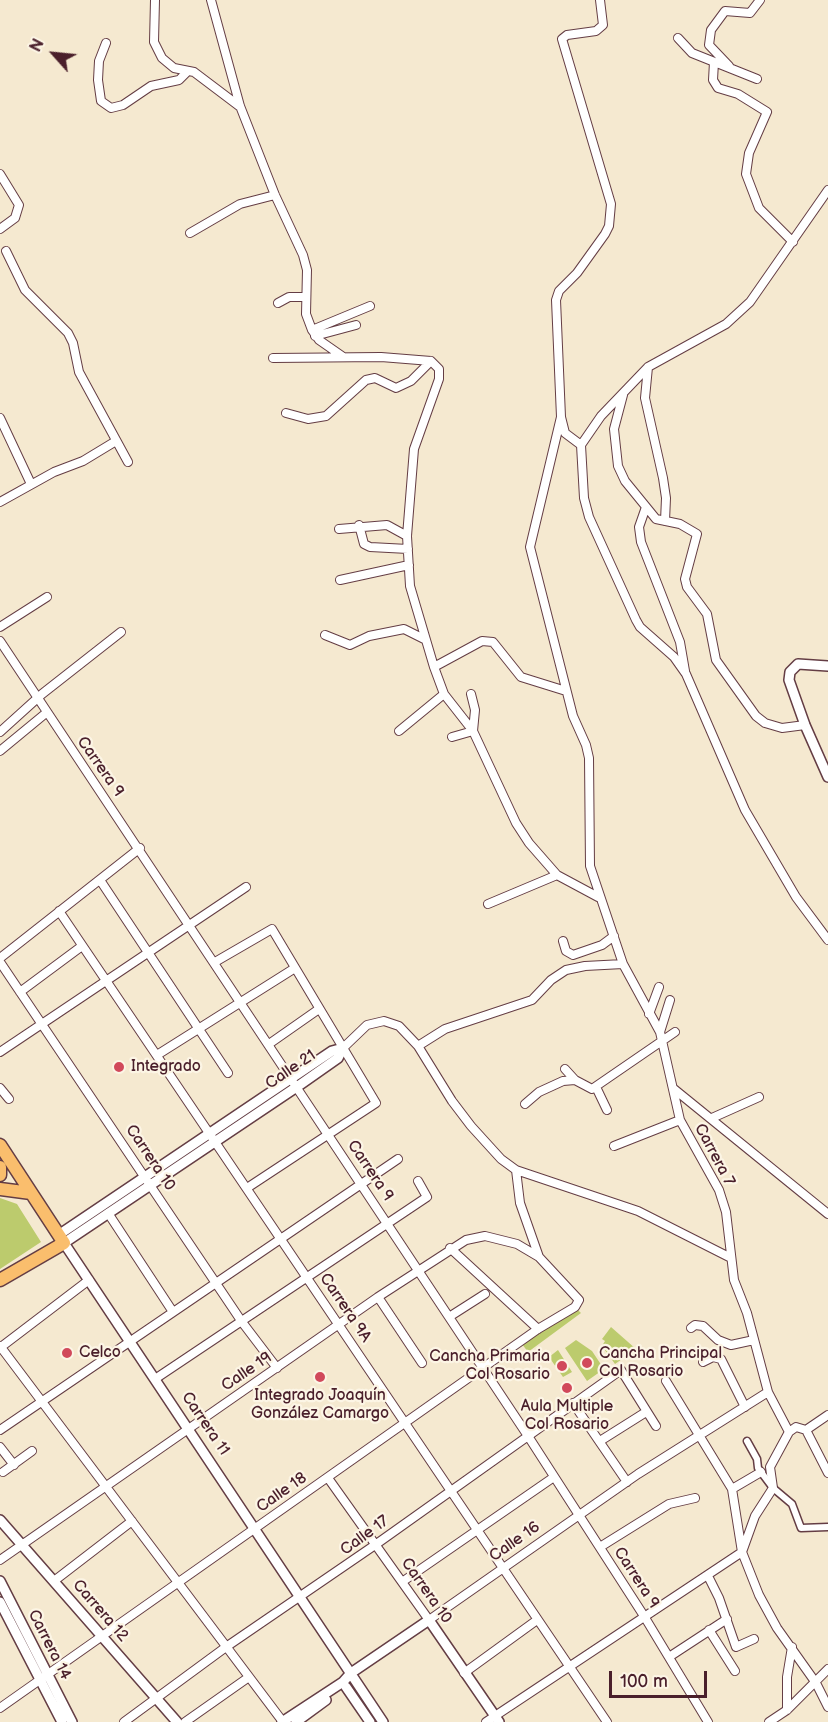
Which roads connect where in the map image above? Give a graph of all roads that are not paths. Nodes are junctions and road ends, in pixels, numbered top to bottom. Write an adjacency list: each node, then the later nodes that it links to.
1 (155, 0): 9 (street)
2 (211, 0): 11 (street)
3 (600, 0): 30 (street)
4 (760, 0): 8 (street)
5 (678, 38): 7 (street)
6 (106, 43): 9 (street)
7 (714, 62): 8 (street); 17 (street)
8 (729, 66): 10 (street)
9 (188, 71): 11 (street)
10 (757, 80)
11 (240, 106): 14 (street)
12 (0, 174): 15 (street)
13 (828, 190): 17 (street)
14 (275, 195): 16 (street); 19 (street)
15 (0, 229)
16 (190, 233)
17 (793, 242): 27 (street)
18 (6, 250): 32 (street)
19 (305, 297): 20 (street); 23 (street)
20 (278, 303)
21 (370, 306): 23 (street)
22 (356, 325): 23 (street)
23 (313, 333): 24 (street)
24 (342, 356): 25 (street); 26 (street)
25 (273, 358)
26 (431, 361): 29 (street); 41 (street)
27 (648, 368): 28 (street); 38 (street)
28 (624, 392): 33 (street); 37 (street)
29 (286, 413)
30 (561, 417): 33 (street); 54 (street, Carrera 7)
31 (0, 418): 35 (street)
32 (116, 441): 34 (street); 35 (street)
33 (581, 445): 53 (street)
34 (128, 462)
35 (31, 484): 36 (street)
36 (0, 502)
37 (646, 507): 38 (street); 53 (street)
38 (665, 521): 59 (street)
39 (359, 525): 40 (street); 41 (street); 42 (street)
40 (339, 529)
41 (407, 536): 42 (street)
42 (408, 549): 43 (street)
43 (409, 565): 44 (street); 49 (street)
44 (340, 580)
45 (47, 597): 46 (street)
46 (0, 627)
47 (121, 632): 57 (street)
48 (325, 635): 49 (street)
49 (426, 640): 52 (street)
50 (0, 641): 57 (street, Carrera 9)
51 (828, 666): 59 (street)
52 (434, 668): 54 (street); 55 (street)
53 (686, 674): 75 (street)
54 (566, 691): 70 (street, Carrera 7)
55 (444, 694): 60 (street); 61 (street)
56 (471, 694): 61 (street)
57 (37, 698): 58 (street, Carrera 9); 62 (street)
58 (46, 713): 64 (street); 66 (street, Carrera 9)
59 (805, 725): 65 (street)
60 (399, 731)
61 (473, 731): 63 (street); 67 (street)
62 (0, 732)
63 (452, 738)
64 (0, 751)
65 (828, 777)
66 (140, 848): 68 (street); 73 (street, Carrera 9)
67 (557, 875): 70 (street); 71 (street)
68 (100, 879): 72 (street); 78 (street)
69 (246, 887): 73 (street)
70 (598, 897): 74 (street, Carrera 7)
71 (488, 904)
72 (59, 911): 77 (street, Carrera 9A); 79 (street)
73 (190, 925): 78 (street); 80 (street, Carrera 9)
74 (614, 936): 76 (street); 81 (street, Carrera 7)
75 (828, 940)
76 (563, 941)
77 (82, 946): 83 (street, Carrera 9A); 85 (street)
78 (149, 953): 83 (street); 91 (street)
79 (0, 960): 85 (street, Carrera 10)
80 (215, 962): 82 (street); 87 (street, Carrera 9)
81 (623, 964): 89 (street, Carrera 7); 95 (street)
82 (295, 968): 87 (street); 88 (street)
83 (106, 981): 90 (street); 98 (street, Carrera 9A)
84 (659, 987): 89 (street)
85 (20, 992): 90 (street, Carrera 10)
86 (670, 1000): 93 (street)
87 (242, 1003): 91 (street); 94 (street, Carrera 9)
88 (319, 1009): 94 (street); 96 (street)
89 (649, 1014): 93 (street, Carrera 7)
90 (42, 1024): 97 (street); 120 (street, Carrera 10)
91 (199, 1029): 98 (street); 100 (street)
92 (675, 1032): 93 (street)
93 (660, 1035): 104 (street); 105 (street, Carrera 7)
94 (269, 1044): 102 (street, Carrera 9)
95 (418, 1046): 96 (street); 118 (street)
96 (343, 1048): 102 (street, Calle 21); 112 (street)
97 (0, 1052)
98 (157, 1055): 113 (street, Carrera 9A)
99 (565, 1069): 101 (street)
100 (228, 1072)
101 (575, 1080): 104 (street); 108 (street)
102 (294, 1082): 112 (street, Carrera 9); 113 (street, Calle 21)
103 (0, 1088): 107 (street)
104 (594, 1088): 109 (street)
105 (674, 1089): 110 (street); 111 (street, Carrera 7)
106 (759, 1097): 110 (street)
107 (9, 1099)
108 (525, 1104)
109 (607, 1110)
110 (712, 1118): 127 (street)
111 (680, 1120): 115 (street); 133 (street, Carrera 7)
112 (329, 1135): 122 (street, Carrera 9); 124 (street)
113 (213, 1137): 120 (street, Calle 21); 124 (street, Carrera 9A)
114 (0, 1145): 125 (main road, Carrera 11)
115 (614, 1146)
116 (398, 1159): 122 (street)
117 (0, 1167): 119 (main road)
118 (516, 1170): 132 (street); 133 (street)
119 (0, 1175)
120 (147, 1181): 126 (street, Calle 21); 129 (street, Calle 21); 138 (street, Carrera 10)
121 (418, 1181): 128 (street)
122 (362, 1184): 128 (street, Carrera 9); 130 (street)
123 (0, 1188): 125 (main road)
124 (247, 1188): 130 (street, Carrera 9A)
125 (31, 1193): 129 (main road, Carrera 11)
126 (108, 1213): 129 (street, Calle 21); 141 (street)
127 (828, 1214)
128 (389, 1223): 134 (street, Carrera 9); 135 (street)
129 (62, 1238): 136 (main road, Calle 21); 137 (street, Carrera 11)
130 (281, 1239): 135 (street, Carrera 9A); 138 (street)
131 (450, 1248): 132 (street, Calle 19); 134 (street, Calle 19); 146 (street)
132 (539, 1257): 146 (street, Calle 18)
133 (729, 1257): 147 (street, Carrera 7)
134 (418, 1269): 140 (street, Calle 19); 142 (street, Carrera 9)
135 (308, 1277): 143 (street); 144 (street, Carrera 9A)
136 (0, 1280)
137 (89, 1280): 148 (street, Carrera 11); 149 (street)
138 (216, 1283): 141 (street); 143 (street, Carrera 10)
139 (484, 1294): 142 (street)
140 (378, 1297): 144 (street, Calle 19); 151 (street)
141 (173, 1312): 148 (street)
142 (449, 1317): 153 (street, Carrera 9)
143 (242, 1322): 152 (street, Carrera 10); 154 (street)
144 (339, 1324): 152 (street, Calle 19); 162 (street, Carrera 9A)
145 (691, 1328): 147 (street)
146 (538, 1329): 153 (street, Calle 18)
147 (754, 1340): 156 (street, Carrera 7)
148 (130, 1342): 154 (street, Carrera 11); 157 (street)
149 (0, 1346): 157 (street)
150 (703, 1362): 159 (street)
151 (422, 1363)
152 (277, 1368): 164 (street, Calle 19)
153 (483, 1370): 162 (street, Calle 18); 168 (street, Carrera 9)
154 (155, 1379): 164 (street, Carrera 11)
155 (666, 1381): 169 (street)
156 (768, 1392): 159 (street, Calle 16); 167 (street, Carrera 7)
157 (42, 1402): 165 (street); 182 (street)
158 (573, 1403): 160 (street, Calle 17); 168 (street, Calle 17); 170 (street)
159 (745, 1407): 169 (street, Calle 16)
160 (646, 1412): 163 (street); 170 (street)
161 (828, 1415): 166 (street)
162 (406, 1422): 180 (street, Calle 18); 185 (street, Carrera 9A)
163 (656, 1426)
164 (188, 1429): 182 (street, Calle 19); 191 (street, Carrera 11)
165 (0, 1430)
166 (806, 1430): 167 (street); 174 (street)
167 (789, 1432): 183 (street)
168 (528, 1436): 179 (street, Carrera 9); 185 (street, Calle 17)
169 (700, 1436): 181 (street, Calle 16); 184 (street)
170 (600, 1441): 181 (street)
171 (747, 1441): 177 (street)
172 (0, 1447): 175 (street)
173 (32, 1451): 175 (street)
174 (825, 1458): 178 (street)
175 (14, 1465): 176 (street)
176 (3, 1472)
177 (761, 1472): 183 (street); 184 (street)
178 (828, 1473)
179 (554, 1477): 187 (street, Carrera 9); 192 (street)
180 (328, 1478): 191 (street, Calle 18); 194 (street, Carrera 10)
181 (627, 1482): 187 (street, Calle 16)
182 (105, 1486): 189 (street); 193 (street, Calle 19)
183 (772, 1488): 190 (street); 196 (street)
184 (732, 1489): 196 (street)
185 (450, 1490): 192 (street, Carrera 9A); 194 (street, Calle 17)
186 (695, 1498): 195 (street)
187 (580, 1515): 195 (street, Carrera 9); 198 (street, Calle 16)
188 (0, 1520): 193 (street, Carrera 12)
189 (132, 1521): 201 (street); 203 (street)
190 (828, 1527)
191 (255, 1529): 203 (street, Calle 18); 204 (street, Carrera 11)
192 (478, 1530): 198 (street, Carrera 9A); 202 (street)
193 (21, 1544): 197 (street, Calle 19); 201 (street, Carrera 12)
194 (375, 1545): 202 (street, Carrera 10); 204 (street, Calle 17)
195 (600, 1547): 206 (street, Carrera 9)
196 (742, 1552): 199 (street); 214 (street)
197 (0, 1560)
198 (504, 1568): 208 (street, Calle 16); 209 (street, Carrera 9A)
199 (708, 1576): 206 (street); 207 (street)
200 (0, 1581): 222 (street, Carrera 14)
201 (54, 1581): 211 (street, Carrera 12)
202 (402, 1582): 208 (street, Carrera 10)
203 (178, 1583): 211 (street, Calle 18); 213 (street)
204 (301, 1598): 213 (street, Calle 17); 221 (street, Carrera 11)
205 (0, 1602): 222 (street, Carrera 14)
206 (644, 1616): 215 (street, Carrera 9); 216 (street)
207 (727, 1619): 210 (street); 212 (street)
208 (429, 1620): 219 (street, Carrera 10); 221 (street, Calle 16)
209 (537, 1620): 216 (street, Carrera 9A); 219 (street)
210 (709, 1630): 215 (street); 218 (street)
211 (102, 1636): 222 (street, Calle 18); 225 (street, Carrera 12)
212 (754, 1639)
213 (226, 1647): 220 (street); 225 (street, Calle 17)
214 (792, 1647): 223 (street); 228 (street)
215 (669, 1657): 240 (street, Carrera 9)
216 (568, 1667): 229 (street); 239 (street, Carrera 9A)
217 (828, 1669): 223 (street)
218 (735, 1671)
219 (464, 1673): 229 (street, Carrera 10)
220 (249, 1677): 234 (street); 235 (street)
221 (353, 1677): 224 (street, Calle 16); 235 (street, Calle 16); 238 (street, Carrera 11)
222 (43, 1678): 227 (street, Calle 18); 230 (street, Carrera 14); 231 (street, Carrera 14)
223 (816, 1683): 226 (street); 228 (street)
224 (346, 1687): 236 (street, Calle 16); 237 (street)
225 (157, 1699): 232 (street, Calle 17); 233 (street, Carrera 12)
226 (828, 1707)
227 (0, 1708)
228 (787, 1710): 241 (street)
229 (493, 1720)
230 (62, 1722)
231 (72, 1722)
232 (124, 1722)
233 (177, 1722)
234 (185, 1722)
235 (282, 1722)
236 (296, 1722)
237 (370, 1722)
238 (383, 1722)
239 (607, 1722)
240 (708, 1722)
241 (769, 1722)

